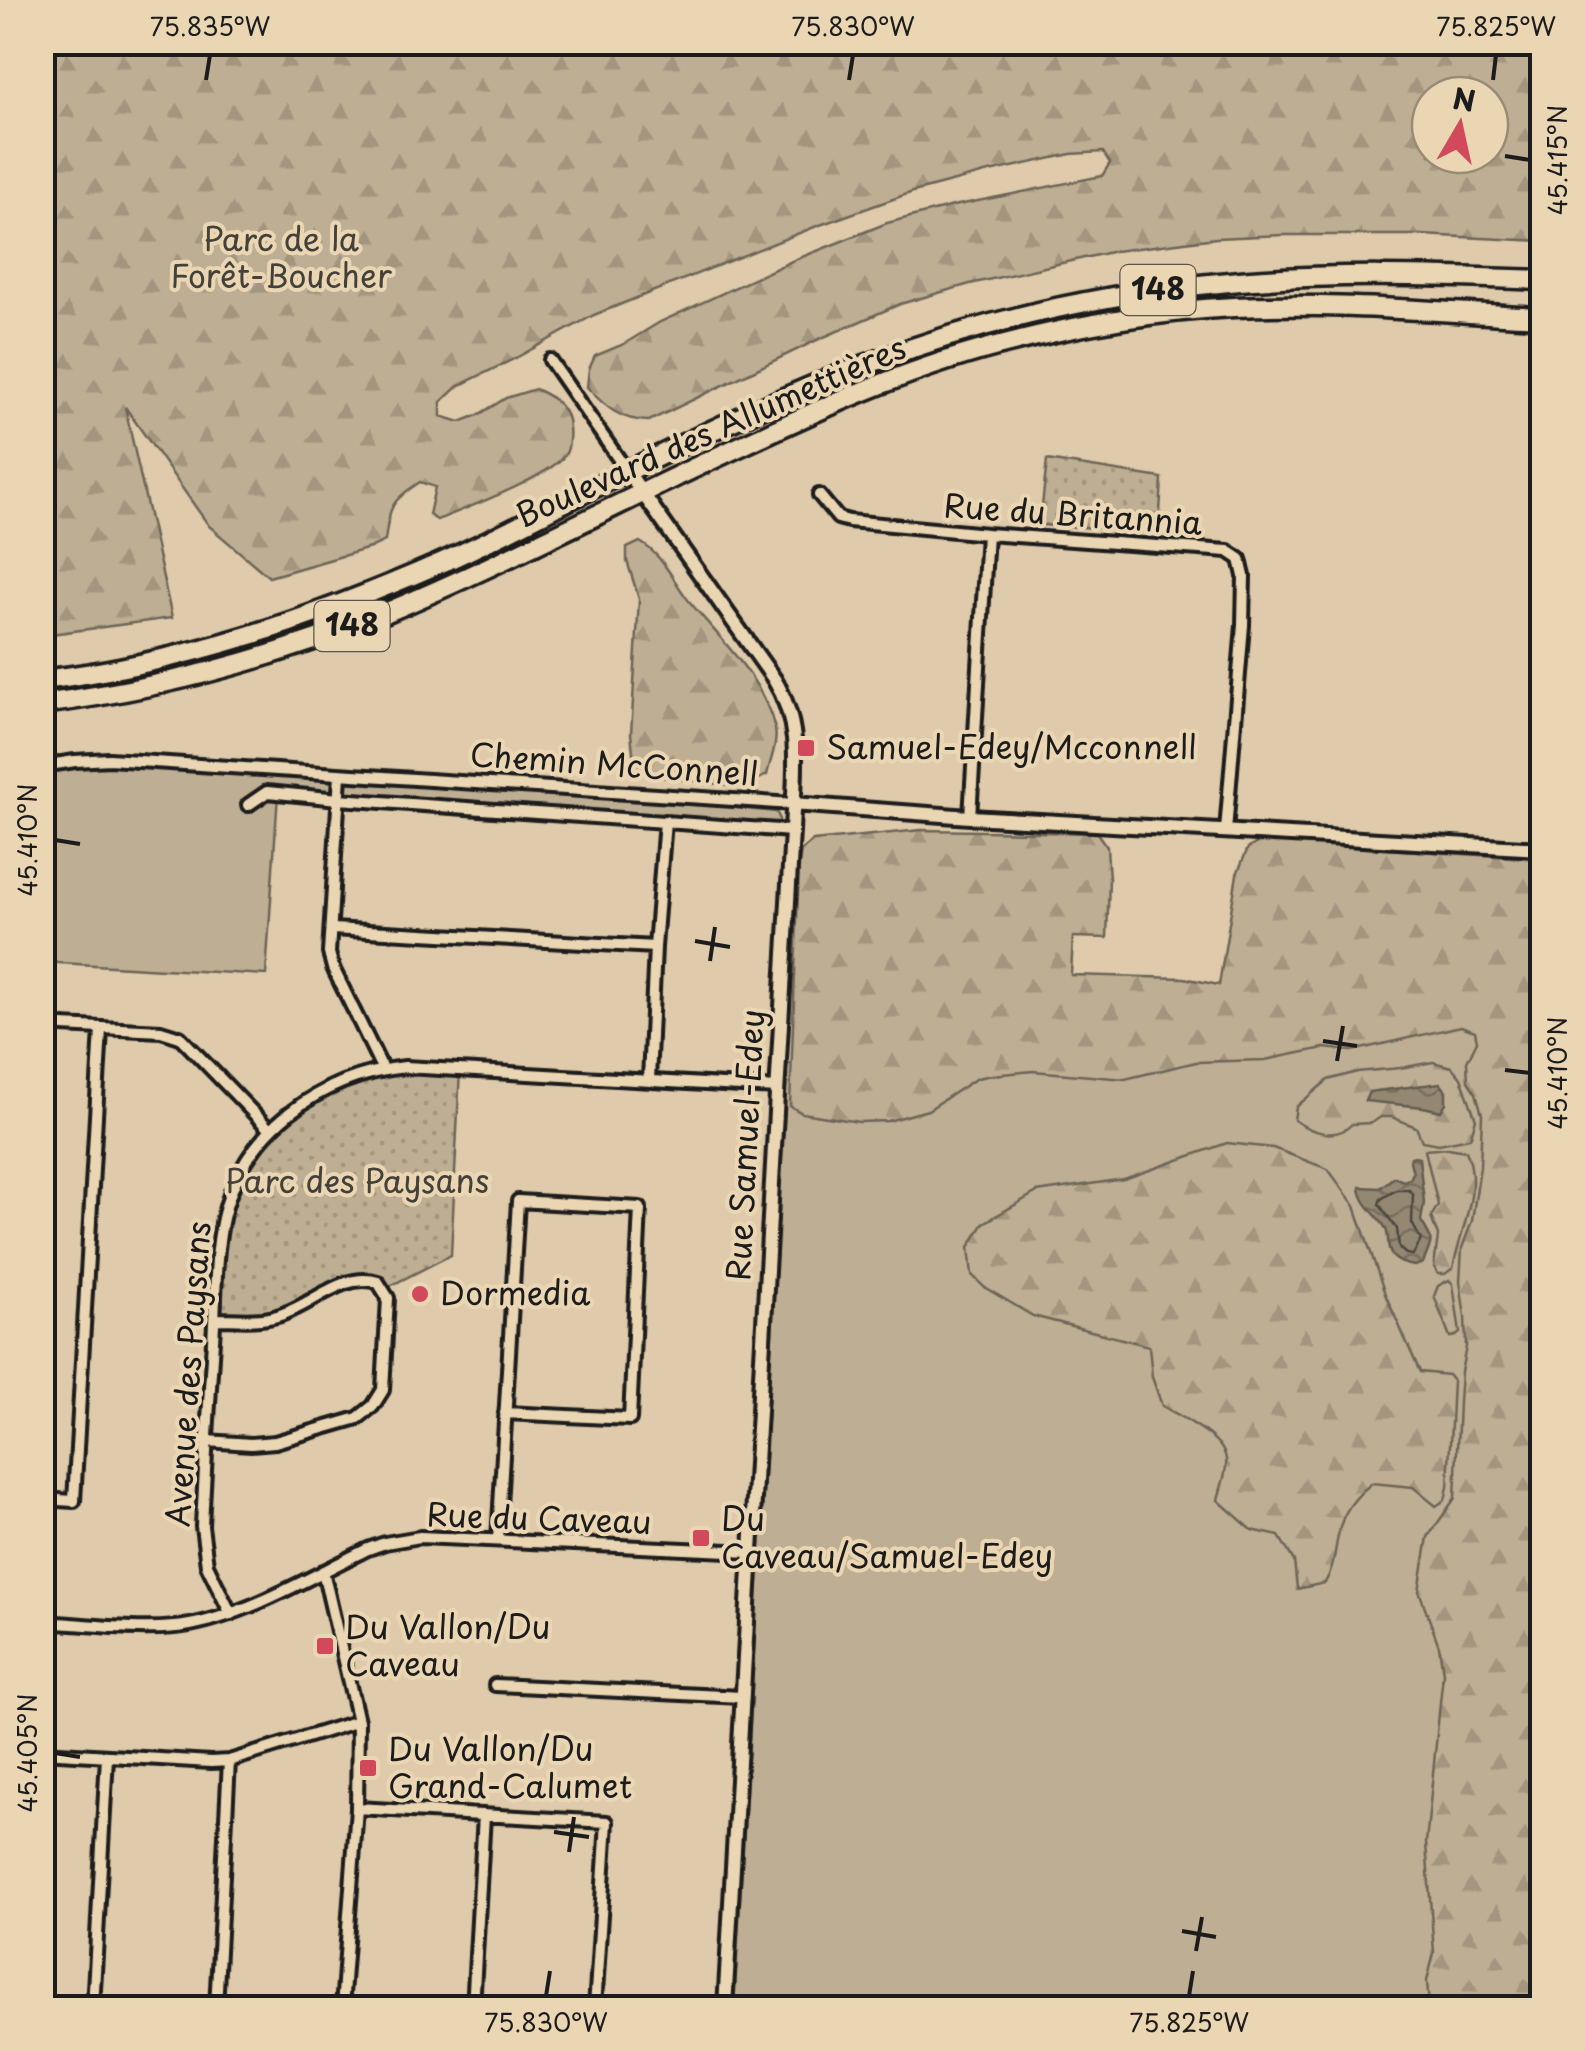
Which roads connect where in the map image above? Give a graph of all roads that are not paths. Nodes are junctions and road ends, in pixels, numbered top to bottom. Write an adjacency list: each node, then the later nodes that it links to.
1 (1542, 280): 4 (highway, Boulevard des Allumettières / 148)
2 (1542, 316): 5 (highway, Boulevard des Allumettières / 148)
3 (550, 360): 4 (street, Rue Samuel-Edey)
4 (627, 472): 5 (street, Rue Samuel-Edey); 8 (highway, Boulevard des Allumettières / 148)
5 (642, 492): 9 (highway, Boulevard des Allumettières / 148); 14 (street, Rue Samuel-Edey)
6 (819, 494): 7 (street, Rue du Britannia)
7 (987, 534): 15 (street); 18 (street, Rue du Britannia)
8 (42, 680)
9 (42, 704)
10 (42, 766): 11 (street, Chemin McConnell)
11 (340, 774): 12 (street); 14 (street, Chemin McConnell)
12 (339, 799): 13 (street); 16 (street); 20 (street)
13 (248, 804)
14 (793, 804): 15 (street, Chemin McConnell); 17 (street, Rue Samuel-Edey)
15 (970, 817): 18 (street, Chemin McConnell)
16 (664, 821): 17 (street); 21 (street)
17 (792, 831): 26 (street, Rue Samuel-Edey)
18 (1226, 831): 19 (street, Chemin McConnell)
19 (1542, 849)
20 (332, 929): 21 (street); 24 (street)
21 (655, 946): 25 (street)
22 (42, 1026): 23 (street)
23 (101, 1028): 27 (street); 31 (street)
24 (383, 1070): 25 (street, Avenue des Paysans); 27 (street, Avenue des Paysans)
25 (649, 1080): 26 (street, Avenue des Paysans)
26 (777, 1088): 33 (street, Rue Samuel-Edey)
27 (269, 1130): 28 (street, Avenue des Paysans)
28 (214, 1319): 30 (street, Avenue des Paysans); 30 (street)
29 (506, 1413): 29 (street); 32 (street)
30 (206, 1440): 35 (street, Avenue des Paysans)
31 (42, 1499)
32 (498, 1540): 33 (street, Rue du Caveau); 34 (street, Rue du Caveau)
33 (751, 1552): 38 (street, Rue Samuel-Edey)
34 (324, 1571): 35 (street, Rue du Caveau); 39 (street)
35 (231, 1614): 36 (street, Rue du Caveau)
36 (42, 1622)
37 (495, 1684): 38 (street)
38 (742, 1697): 50 (street, Rue Samuel-Edey)
39 (358, 1721): 42 (street); 43 (street)
40 (42, 1752): 41 (street)
41 (107, 1757): 42 (street); 45 (street)
42 (229, 1760): 46 (street)
43 (356, 1808): 44 (street); 47 (street)
44 (484, 1816): 48 (street); 49 (street)
45 (93, 2008)
46 (216, 2008)
47 (342, 2008)
48 (473, 2008)
49 (595, 2008)
50 (725, 2008)

